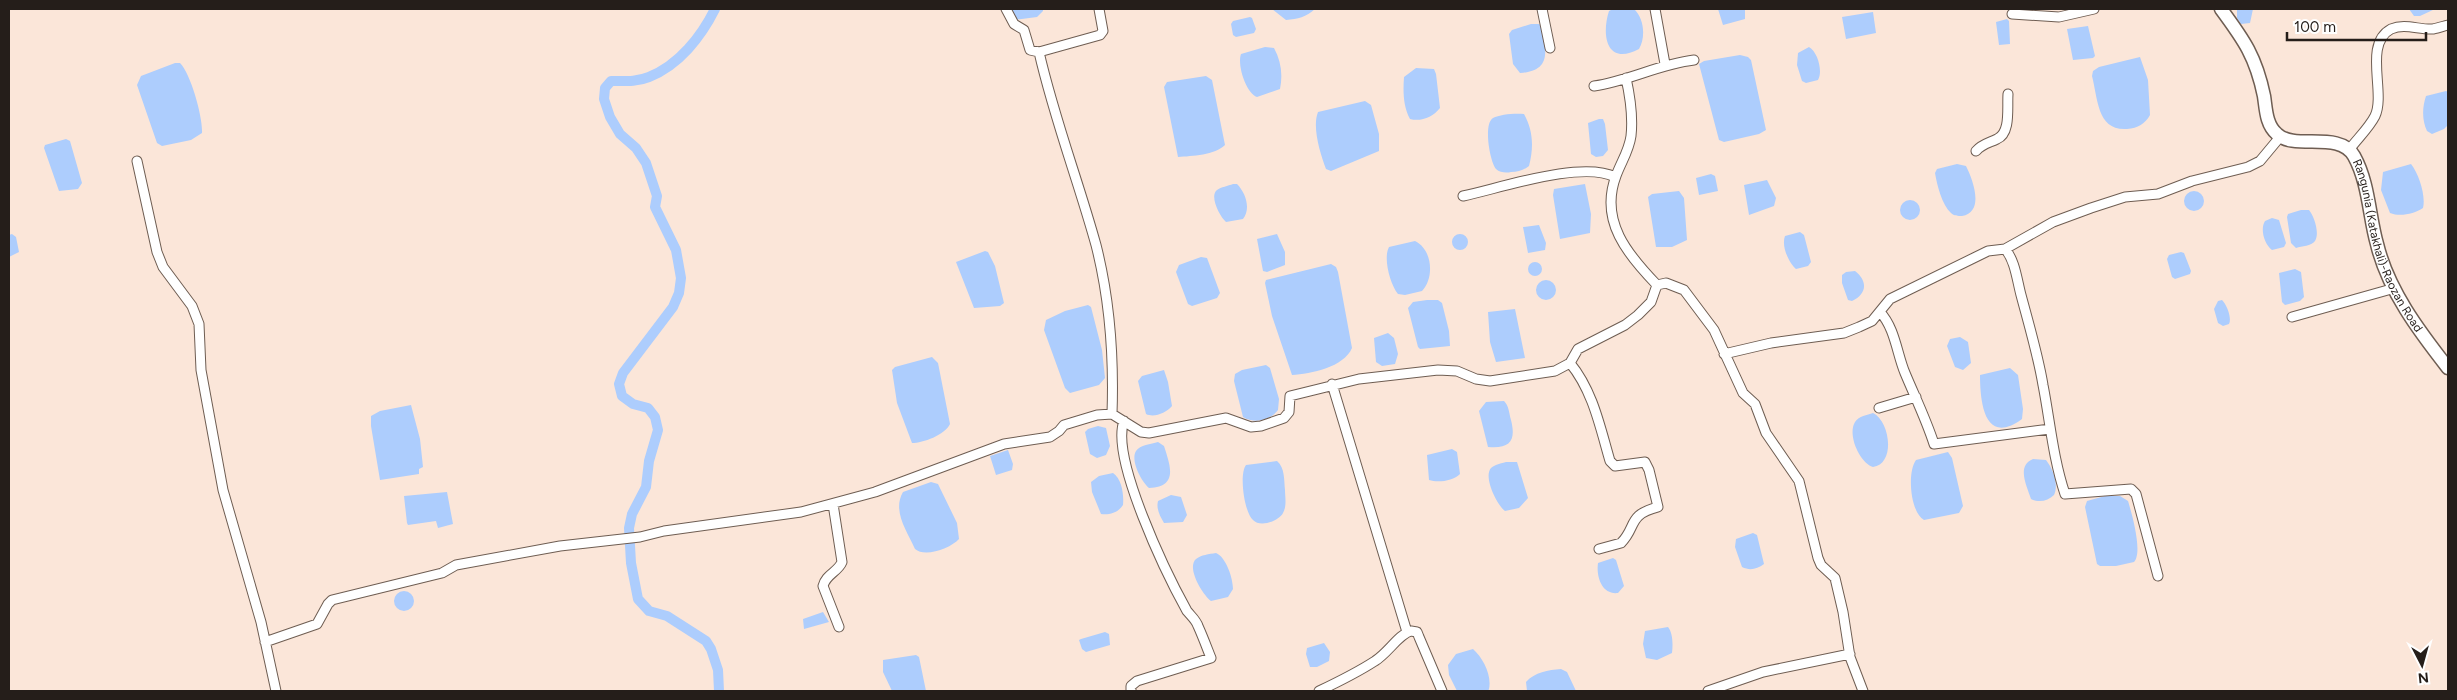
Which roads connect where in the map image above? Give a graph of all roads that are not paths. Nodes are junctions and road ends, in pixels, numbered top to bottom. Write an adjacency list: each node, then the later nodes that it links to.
1 (1006, 9): 10 (street)
2 (1099, 9): 10 (street)
3 (1542, 9): 9 (street)
4 (1654, 9): 12 (street)
5 (2094, 9): 7 (street)
6 (2221, 9): 16 (main road)
7 (2012, 14)
8 (2448, 25): 17 (street)
9 (1550, 48)
10 (1039, 52): 33 (street)
11 (1694, 60): 12 (street)
12 (1665, 64): 13 (street)
13 (1626, 78): 14 (street); 20 (street)
14 (1594, 86)
15 (2008, 94): 18 (street)
16 (2280, 137): 17 (main road, Rangunia (Katakhali)-Raozan Road); 22 (street)
17 (2350, 150): 24 (main road, Rangunia (Katakhali)-Raozan Road)
18 (1976, 151)
19 (137, 161): 41 (street)
20 (1616, 177): 21 (street); 23 (street)
21 (1463, 196)
22 (2005, 249): 25 (street); 35 (street)
23 (1657, 285): 27 (street); 28 (street)
24 (2395, 288): 26 (street); 29 (main road, Rangunia (Katakhali)-Raozan Road)
25 (1880, 312): 27 (street); 31 (street)
26 (2292, 317)
27 (1724, 354): 42 (street)
28 (1570, 363): 30 (street); 37 (street)
29 (2448, 368)
30 (1332, 384): 34 (street); 40 (street)
31 (1916, 397): 32 (street); 35 (street)
32 (1879, 408)
33 (1112, 414): 34 (street); 36 (street)
34 (1124, 421): 44 (street)
35 (2050, 429): 38 (street)
36 (833, 504): 39 (street); 41 (street)
37 (1599, 549)
38 (2158, 576)
39 (838, 627)
40 (1407, 632): 45 (street); 46 (street)
41 (265, 642): 43 (street)
42 (1850, 654): 47 (street); 48 (street)
43 (276, 691)
44 (1131, 691)
45 (1319, 691)
46 (1442, 691)
47 (1708, 691)
48 (1863, 691)

